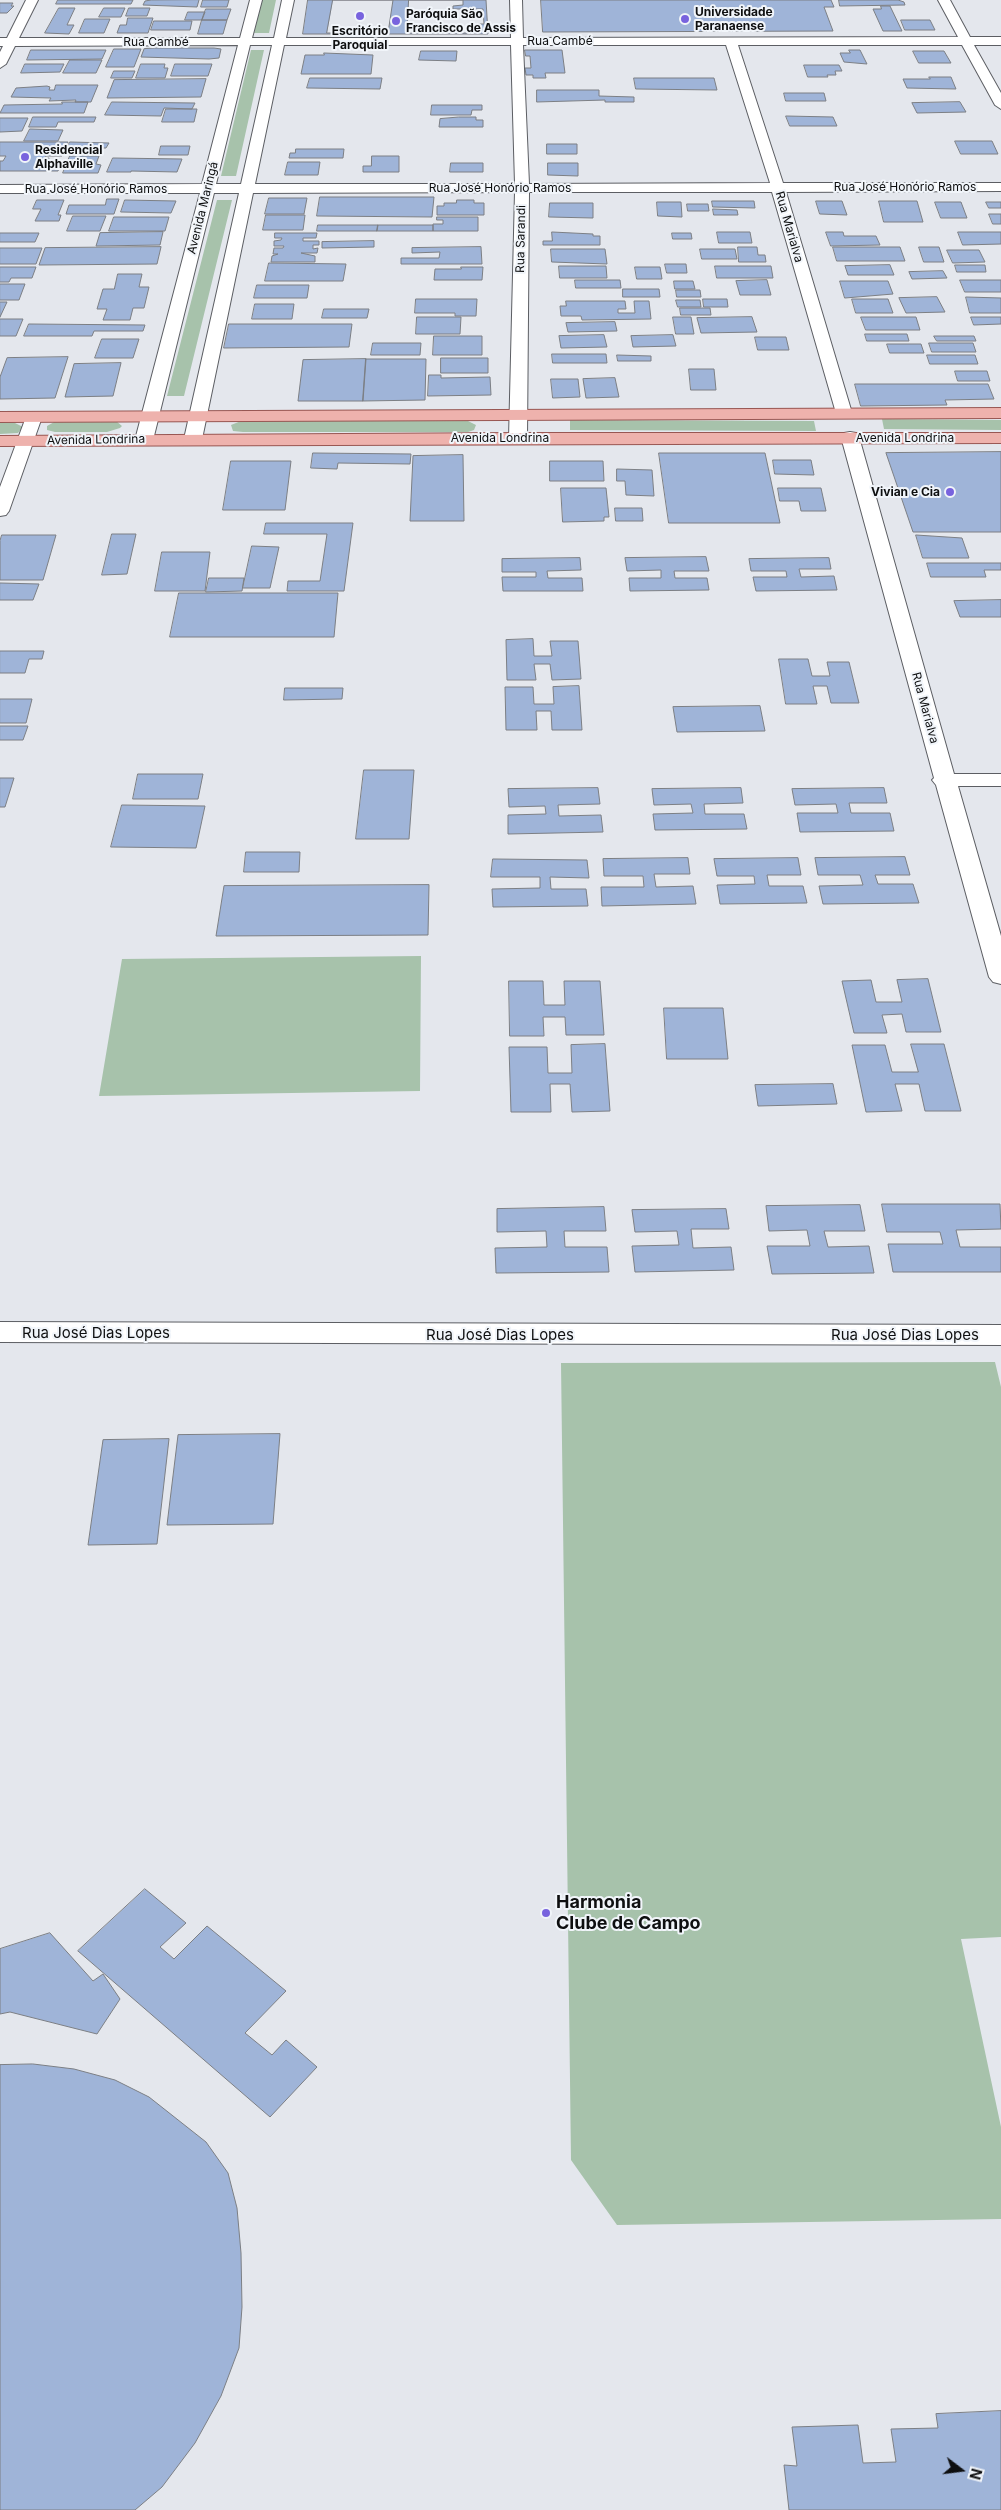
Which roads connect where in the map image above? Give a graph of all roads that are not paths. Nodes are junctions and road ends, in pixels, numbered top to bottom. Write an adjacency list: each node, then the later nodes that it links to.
1 (32, 0): 11 (street)
2 (256, 0): 12 (street, Avenida Maringá)
3 (288, 0): 6 (street)
4 (516, 0): 7 (street, Rua Sarandi)
5 (944, 0): 9 (street)
6 (280, 41): 7 (street, Rua Cambé); 12 (street, Rua Cambé); 17 (street)
7 (516, 41): 8 (street, Rua Cambé); 18 (street, Rua Sarandi)
8 (731, 41): 9 (street, Rua Cambé); 19 (street, Rua Marialva)
9 (966, 41): 10 (street, Rua Cambé); 14 (street)
10 (1001, 41)
11 (6, 42): 12 (street, Rua Cambé); 13 (street)
12 (246, 42): 16 (street, Avenida Maringá)
13 (0, 64)
14 (1001, 105)
15 (1001, 187): 19 (street, Rua José Honório Ramos)
16 (208, 188): 17 (street, Rua José Honório Ramos); 20 (street, Rua José Honório Ramos); 21 (street, Avenida Maringá)
17 (248, 188): 18 (street, Rua José Honório Ramos); 22 (street)
18 (522, 188): 19 (street, Rua José Honório Ramos); 25 (street, Rua Sarandi)
19 (778, 188): 23 (street, Rua Marialva)
20 (0, 189)
21 (189, 264): 22 (street); 26 (street, Avenida Maringá)
22 (232, 264): 27 (street)
23 (844, 413): 24 (main road, Avenida Londrina); 25 (main road, Avenida Londrina); 30 (main road)
24 (1001, 413)
25 (518, 414): 27 (main road, Avenida Londrina); 31 (street, Rua Sarandi)
26 (150, 416): 27 (main road, Avenida Londrina); 29 (main road, Avenida Londrina); 34 (street, Avenida Maringá)
27 (199, 416): 33 (street)
28 (0, 417): 29 (main road, Avenida Londrina)
29 (34, 417): 36 (street)
30 (850, 437): 31 (main road, Avenida Londrina); 32 (main road, Avenida Londrina); 38 (street, Rua Marialva)
31 (518, 438): 33 (main road, Avenida Londrina)
32 (1001, 438)
33 (194, 439): 34 (main road, Avenida Londrina)
34 (144, 440): 36 (main road, Avenida Londrina)
35 (0, 441): 36 (main road, Avenida Londrina)
36 (24, 441): 37 (street)
37 (0, 511)
38 (943, 780): 39 (street); 40 (street, Rua Marialva)
39 (1001, 780)
40 (1001, 977)
41 (0, 1332): 42 (street, Rua José Dias Lopes)
42 (1001, 1336)

